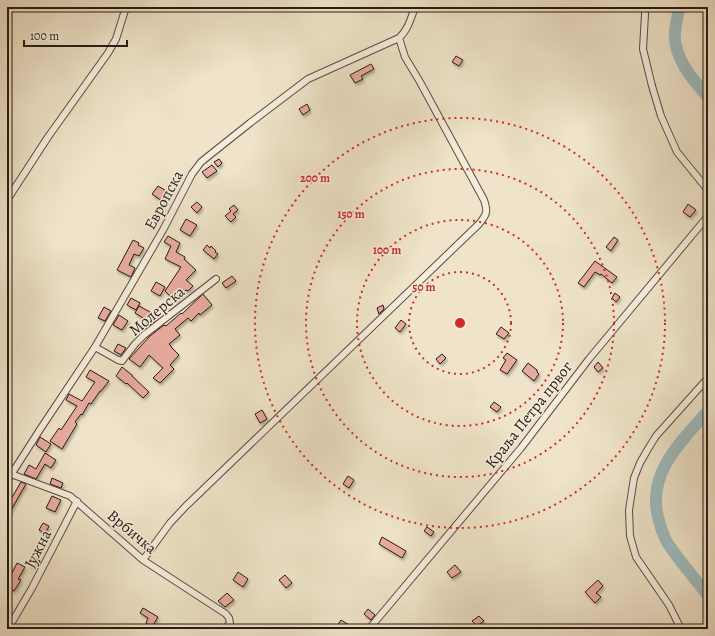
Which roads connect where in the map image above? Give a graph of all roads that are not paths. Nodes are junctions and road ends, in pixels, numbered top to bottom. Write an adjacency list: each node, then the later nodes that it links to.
1 (126, 7): 6 (street)
2 (415, 7): 4 (street)
3 (644, 14): 5 (street)
4 (399, 38): 9 (street, Европска); 14 (street)
5 (708, 190)
6 (7, 200)
7 (708, 216): 17 (street, Краља Петра првог)
8 (216, 279): 9 (street, Молерска)
9 (95, 347): 11 (street, Европска)
10 (708, 378): 18 (street)
11 (11, 474): 12 (street, Европска); 13 (street, Врбичка)
12 (7, 481)
13 (77, 501): 14 (street, Врбичка); 15 (street, Јужна)
14 (143, 560): 16 (street, Врбичка)
15 (8, 629)
16 (225, 629)
17 (369, 629)
18 (681, 629)

